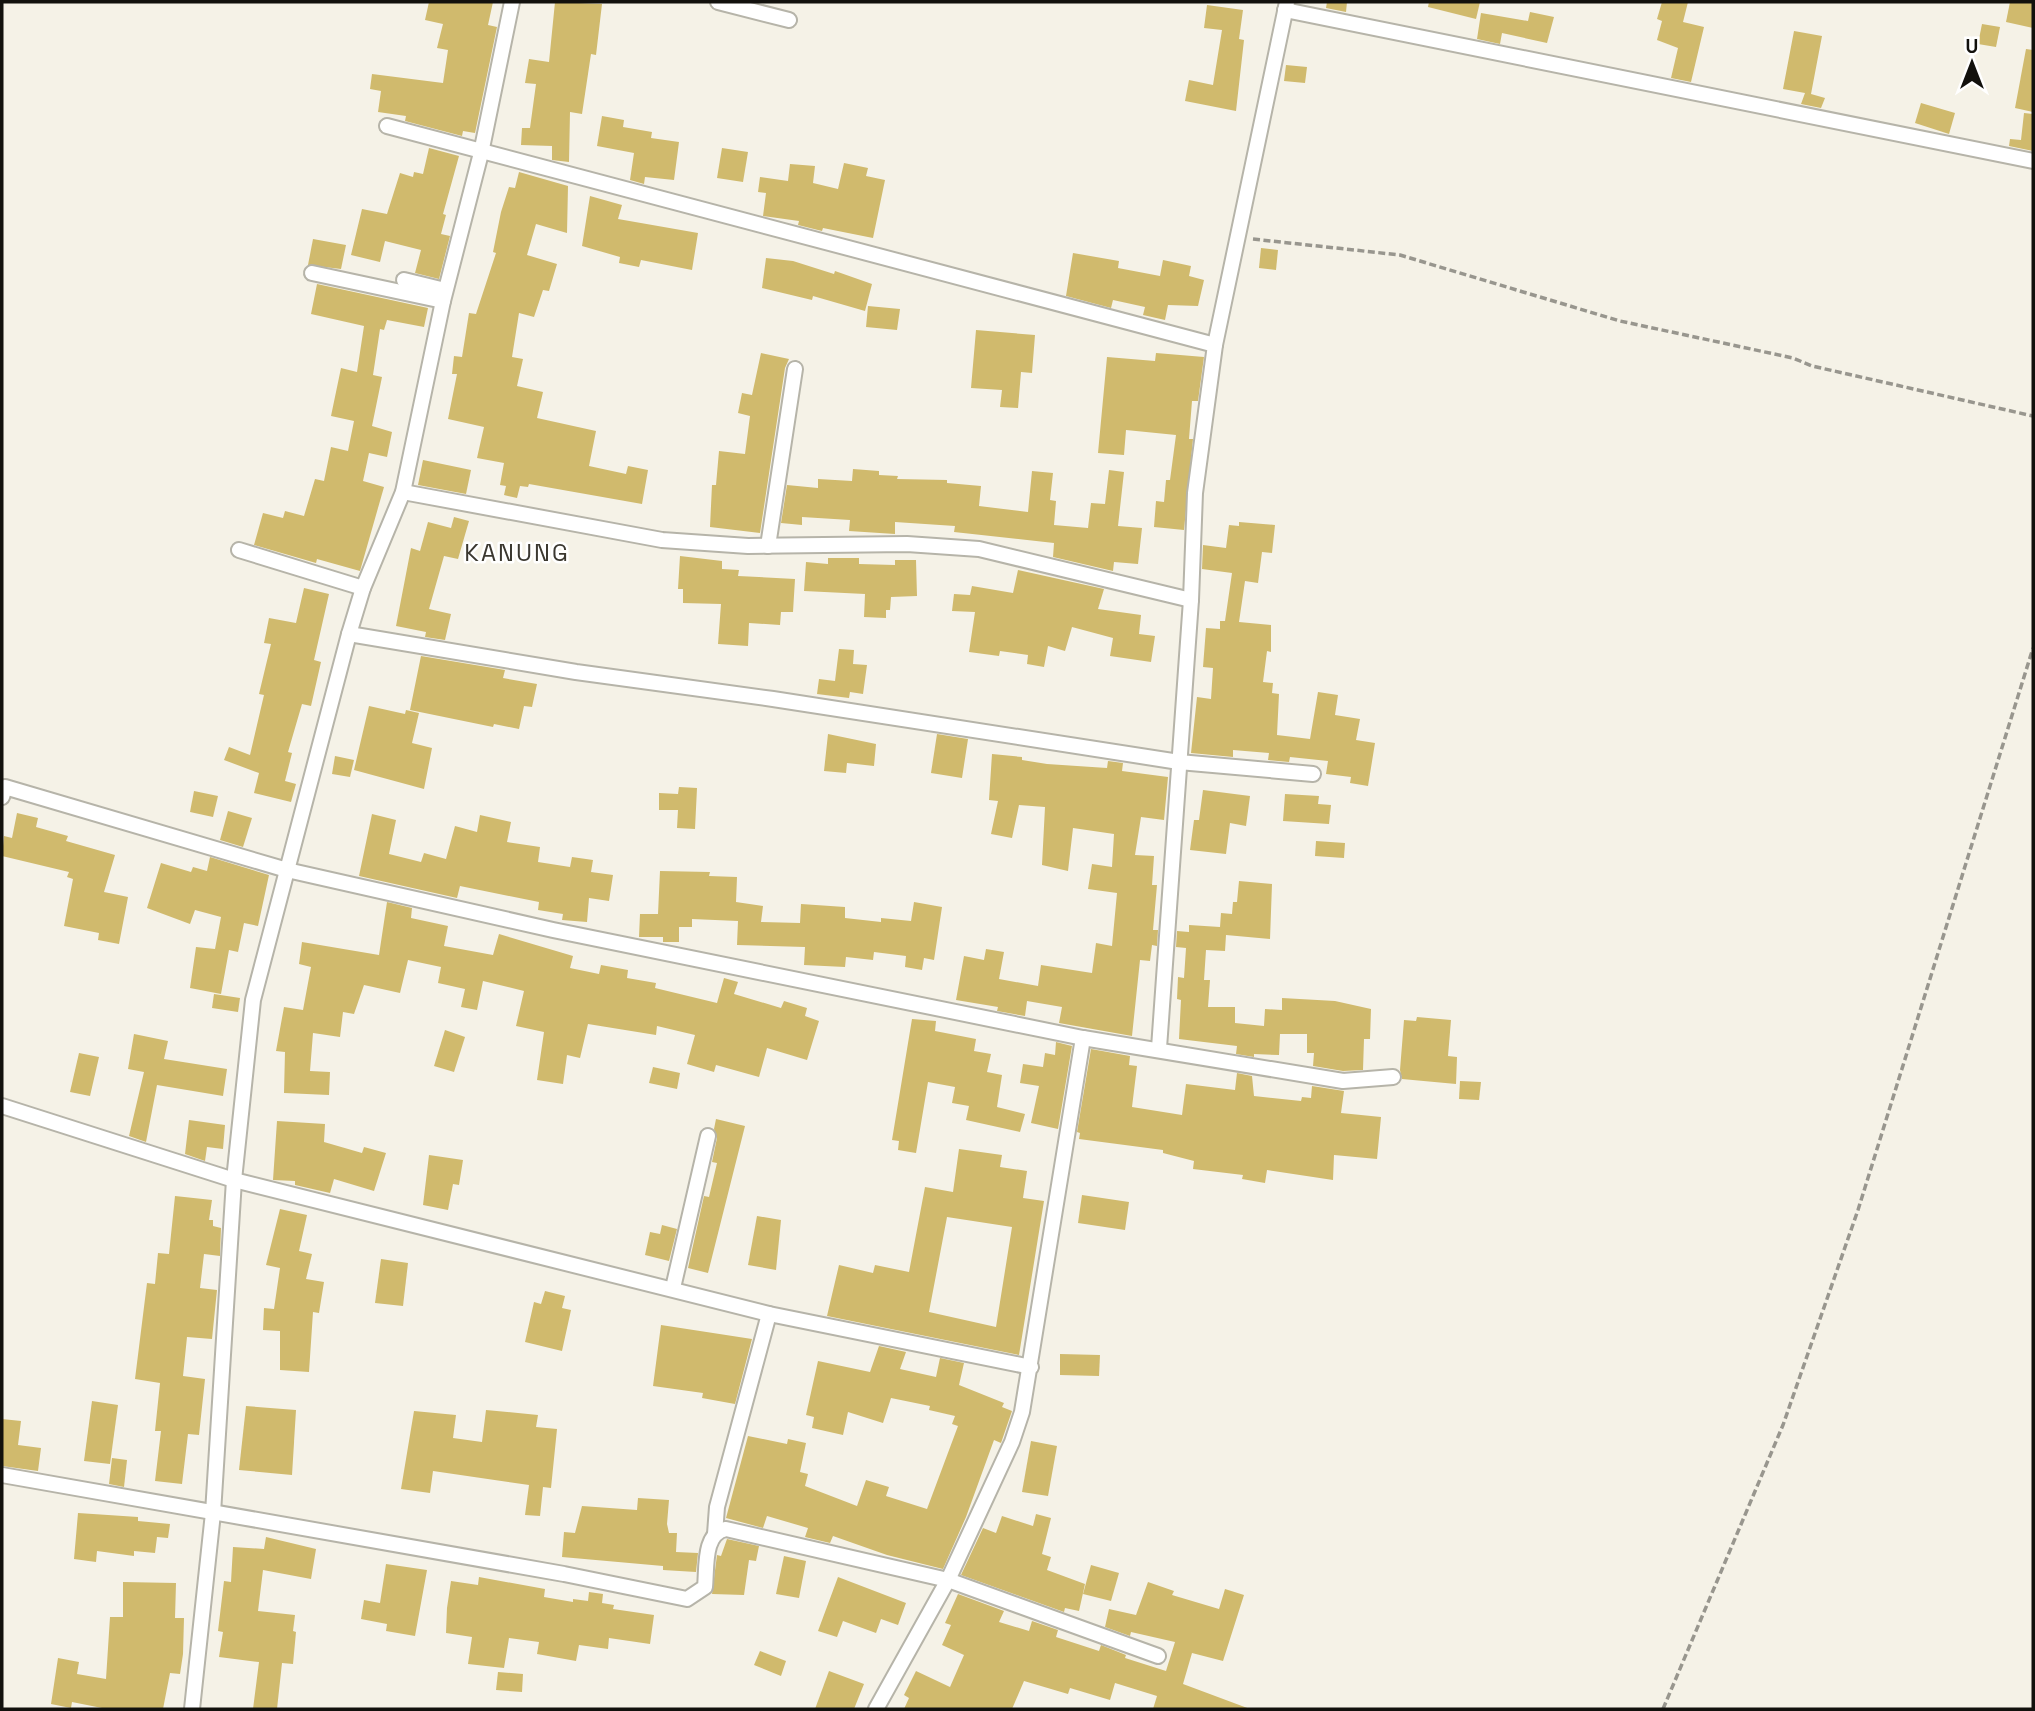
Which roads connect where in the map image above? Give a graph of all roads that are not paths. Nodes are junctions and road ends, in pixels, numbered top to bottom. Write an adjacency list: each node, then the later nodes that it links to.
1 (512, 2): 6 (street)
2 (718, 2): 4 (street)
3 (1286, 6): 7 (street); 11 (street)
4 (789, 20)
5 (387, 127): 6 (street)
6 (481, 153): 10 (street); 11 (street)
7 (2033, 161)
8 (312, 273): 10 (street)
9 (404, 280): 10 (street)
10 (444, 296): 13 (street)
11 (1215, 345): 17 (street)
12 (796, 369): 14 (street)
13 (403, 492): 14 (street); 16 (street)
14 (768, 546): 17 (street)
15 (239, 550): 16 (street)
16 (363, 588): 18 (street)
17 (1191, 600): 19 (street)
18 (349, 634): 19 (street); 22 (street)
19 (1179, 762): 20 (street); 24 (street)
20 (1313, 774)
21 (2, 797): 22 (street)
22 (286, 870): 23 (street); 28 (street)
23 (1083, 1038): 24 (street); 31 (street)
24 (1159, 1048): 25 (street)
25 (1393, 1077)
26 (2, 1106): 28 (street)
27 (708, 1136): 29 (street)
28 (234, 1180): 29 (street); 33 (street)
29 (673, 1288): 30 (street)
30 (769, 1314): 31 (street); 34 (street)
31 (1031, 1367): 35 (street)
32 (2, 1475): 33 (street)
33 (213, 1513): 34 (street); 37 (street)
34 (715, 1534): 35 (street)
35 (948, 1580): 36 (street); 38 (street)
36 (1158, 1656)
37 (192, 1709)
38 (876, 1709)

